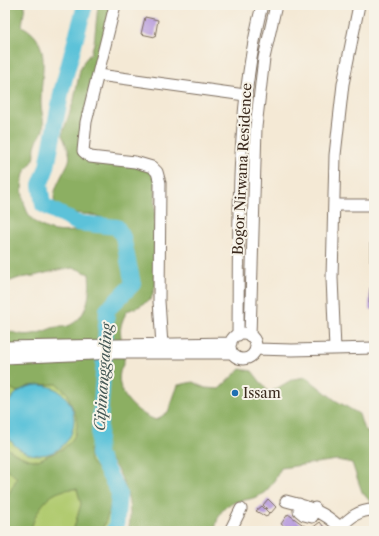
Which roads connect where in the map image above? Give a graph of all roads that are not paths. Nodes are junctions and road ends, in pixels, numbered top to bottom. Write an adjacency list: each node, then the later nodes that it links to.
1 (115, 5): 5 (street)
2 (262, 5): 6 (street, Bogor Nirwana Residence)
3 (276, 5): 8 (street, Bogor Nirwana Residence)
4 (359, 5): 9 (street)
5 (99, 75): 6 (street); 13 (street)
6 (245, 95): 7 (street, Bogor Nirwana Residence)
7 (241, 173): 8 (street); 12 (street, Bogor Nirwana Residence)
8 (254, 174): 11 (street, Bogor Nirwana Residence)
9 (334, 205): 10 (street); 18 (street)
10 (374, 205)
11 (250, 336): 12 (street); 17 (street)
12 (234, 344): 13 (street); 16 (street); 17 (street)
13 (162, 345): 16 (street)
14 (5, 347): 19 (street)
15 (374, 348): 18 (street)
16 (115, 349): 19 (street)
17 (256, 349): 18 (street)
18 (335, 349)
19 (94, 350): 20 (street)
20 (5, 358)
21 (286, 501): 24 (street)
22 (241, 509): 25 (street)
23 (374, 510): 24 (street)
24 (338, 529)
25 (230, 531)

